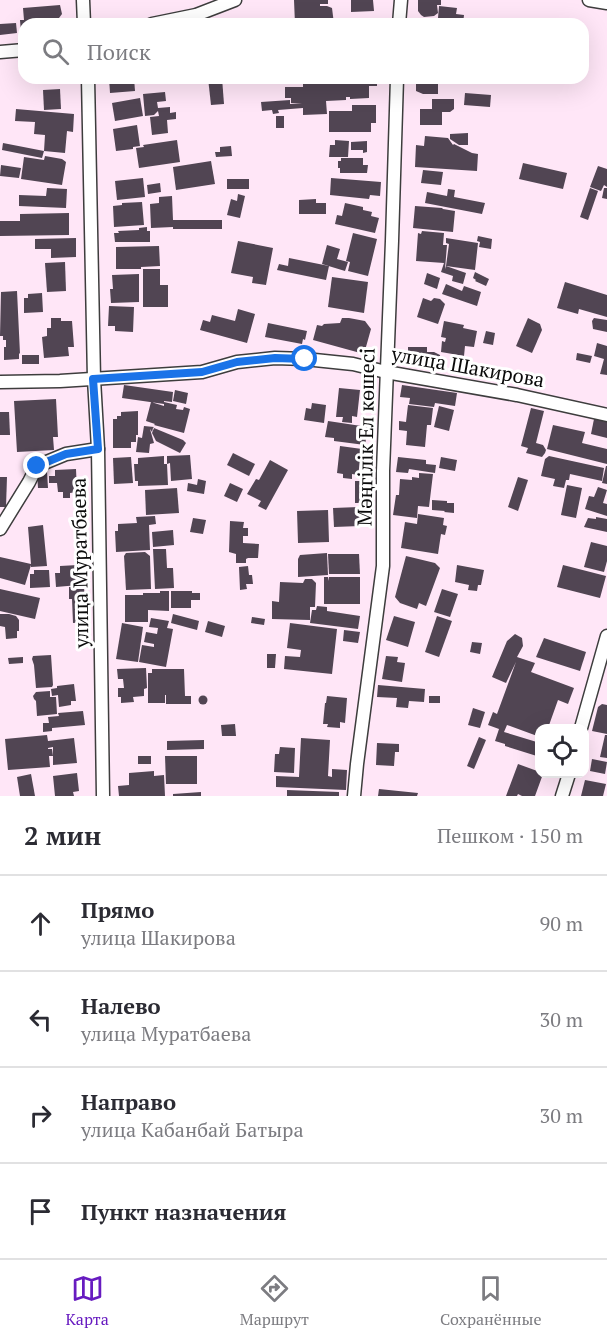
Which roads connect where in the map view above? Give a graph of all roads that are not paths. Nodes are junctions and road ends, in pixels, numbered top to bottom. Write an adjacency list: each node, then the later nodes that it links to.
1 (83, 0): 6 (street)
2 (235, 0): 7 (street)
3 (401, 0): 8 (street)
4 (589, 0): 5 (street)
5 (605, 2)
6 (84, 18)
7 (181, 18)
8 (400, 18)
9 (18, 50): 10 (street)
10 (0, 52)
11 (88, 84): 14 (street, улица Муратбаева)
12 (397, 84): 13 (street, Мәңгілік Ел көшесі)
13 (386, 372): 14 (street, улица Шакирова); 16 (street, улица Шакирова); 23 (street, Мәңгілік Ел көшесі)
14 (93, 379): 15 (street, улица Шакирова); 17 (street, улица Муратбаева)
15 (0, 382)
16 (607, 415)
17 (98, 449): 18 (street); 22 (street, улица Муратбаева)
18 (0, 529)
19 (607, 636): 20 (street)
20 (582, 724)
21 (568, 778): 24 (street)
22 (103, 796)
23 (354, 796)
24 (562, 796)

